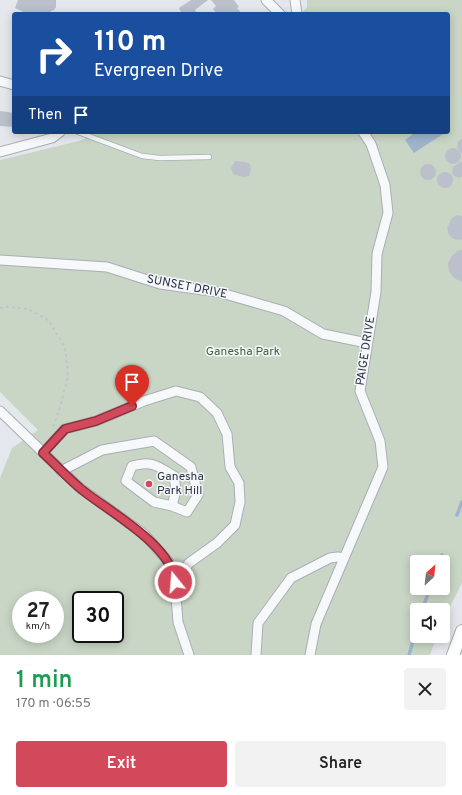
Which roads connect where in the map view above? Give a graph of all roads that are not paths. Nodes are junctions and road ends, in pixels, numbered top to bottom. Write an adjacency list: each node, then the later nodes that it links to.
1 (266, 0): 3 (street)
2 (295, 0): 4 (street)
3 (278, 12)
4 (297, 12)
5 (0, 81): 6 (street)
6 (12, 84)
7 (57, 134): 10 (street)
8 (83, 134): 11 (lane)
9 (365, 134): 13 (street, PAIGE DRIVE)
10 (0, 152)
11 (210, 157)
12 (0, 260): 13 (street, SUNSET DRIVE)
13 (367, 343): 18 (street, PAIGE DRIVE)
14 (0, 411): 15 (street)
15 (43, 453): 16 (street); 19 (street)
16 (61, 470): 17 (street); 19 (street)
17 (172, 506): 17 (street)
18 (344, 558): 22 (street); 23 (street, PAIGE DRIVE)
19 (175, 582): 21 (street)
20 (462, 631): 24 (main road)
21 (189, 655)
22 (256, 655)
23 (310, 655)
24 (453, 655)

